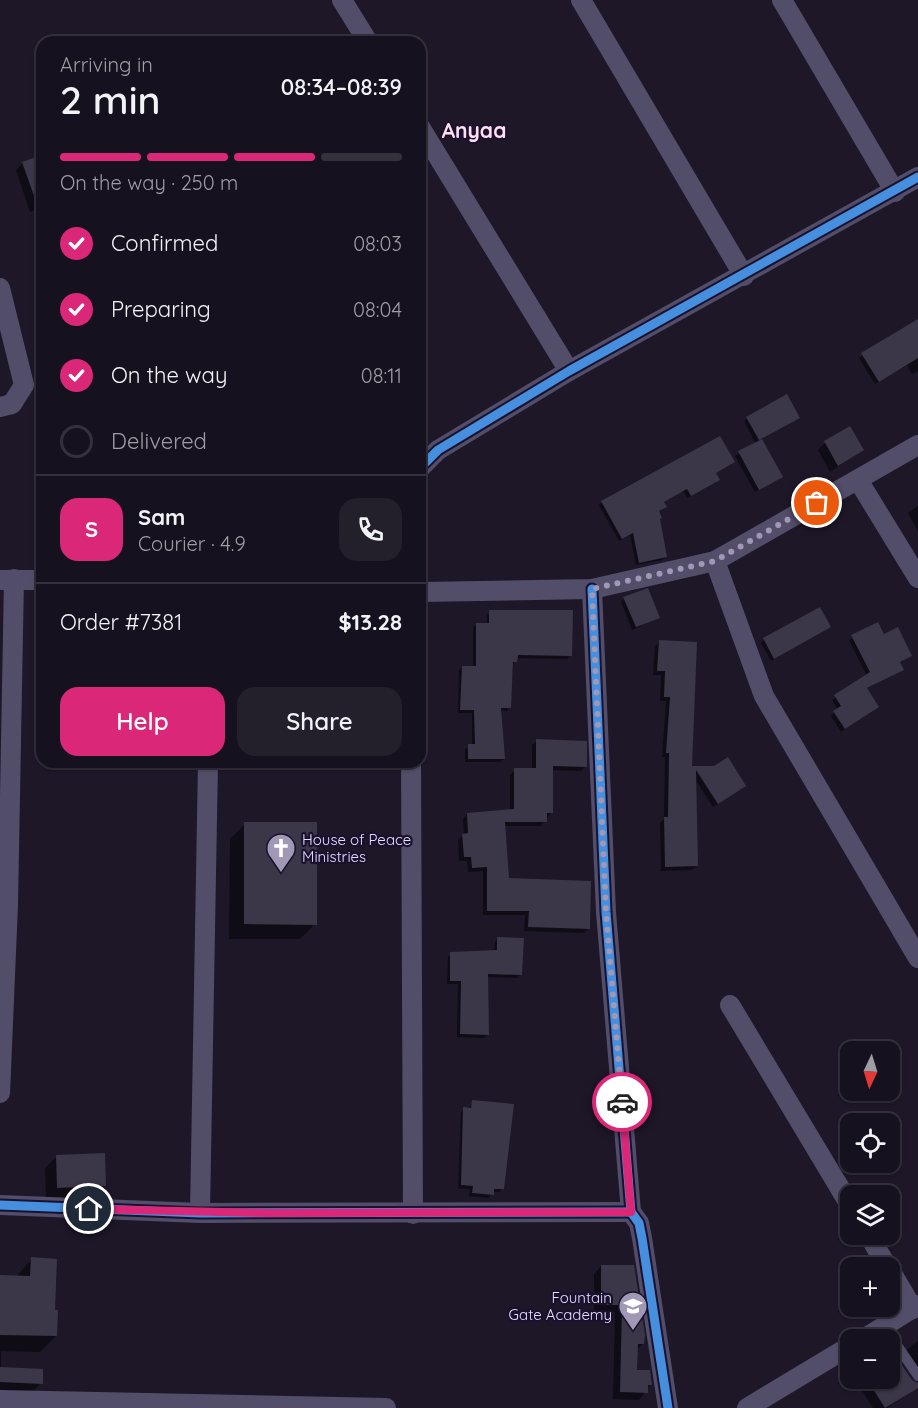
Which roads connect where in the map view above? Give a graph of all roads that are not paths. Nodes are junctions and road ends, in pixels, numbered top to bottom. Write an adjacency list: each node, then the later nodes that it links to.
1 (342, 0): 4 (street)
2 (581, 0): 8 (street)
3 (782, 0): 7 (street)
4 (364, 36)
5 (426, 137): 10 (street)
6 (918, 177): 7 (street)
7 (895, 192): 8 (street)
8 (744, 276): 10 (street)
9 (0, 288): 11 (street)
10 (569, 371): 13 (street)
11 (0, 407)
12 (918, 445): 14 (street)
13 (426, 462)
14 (858, 480): 15 (street); 16 (street)
15 (715, 561): 19 (street); 23 (street)
16 (918, 578)
17 (7, 579): 18 (street); 25 (street)
18 (36, 580)
19 (592, 589): 20 (street); 28 (street)
20 (426, 592)
21 (208, 768): 29 (street)
22 (411, 768): 30 (street)
23 (918, 958)
24 (730, 1005): 26 (street)
25 (0, 1093)
26 (840, 1188)
27 (0, 1205): 29 (street)
28 (631, 1212): 30 (street); 41 (street)
29 (200, 1213): 30 (street)
30 (412, 1214)
31 (900, 1285): 32 (street)
32 (915, 1307): 33 (street)
33 (884, 1326): 34 (street); 36 (lane)
34 (879, 1329)
35 (840, 1352): 42 (street)
36 (918, 1376)
37 (0, 1400): 38 (street)
38 (173, 1405): 39 (street)
39 (274, 1406): 40 (street)
40 (386, 1408)
41 (668, 1408)
42 (747, 1408)

